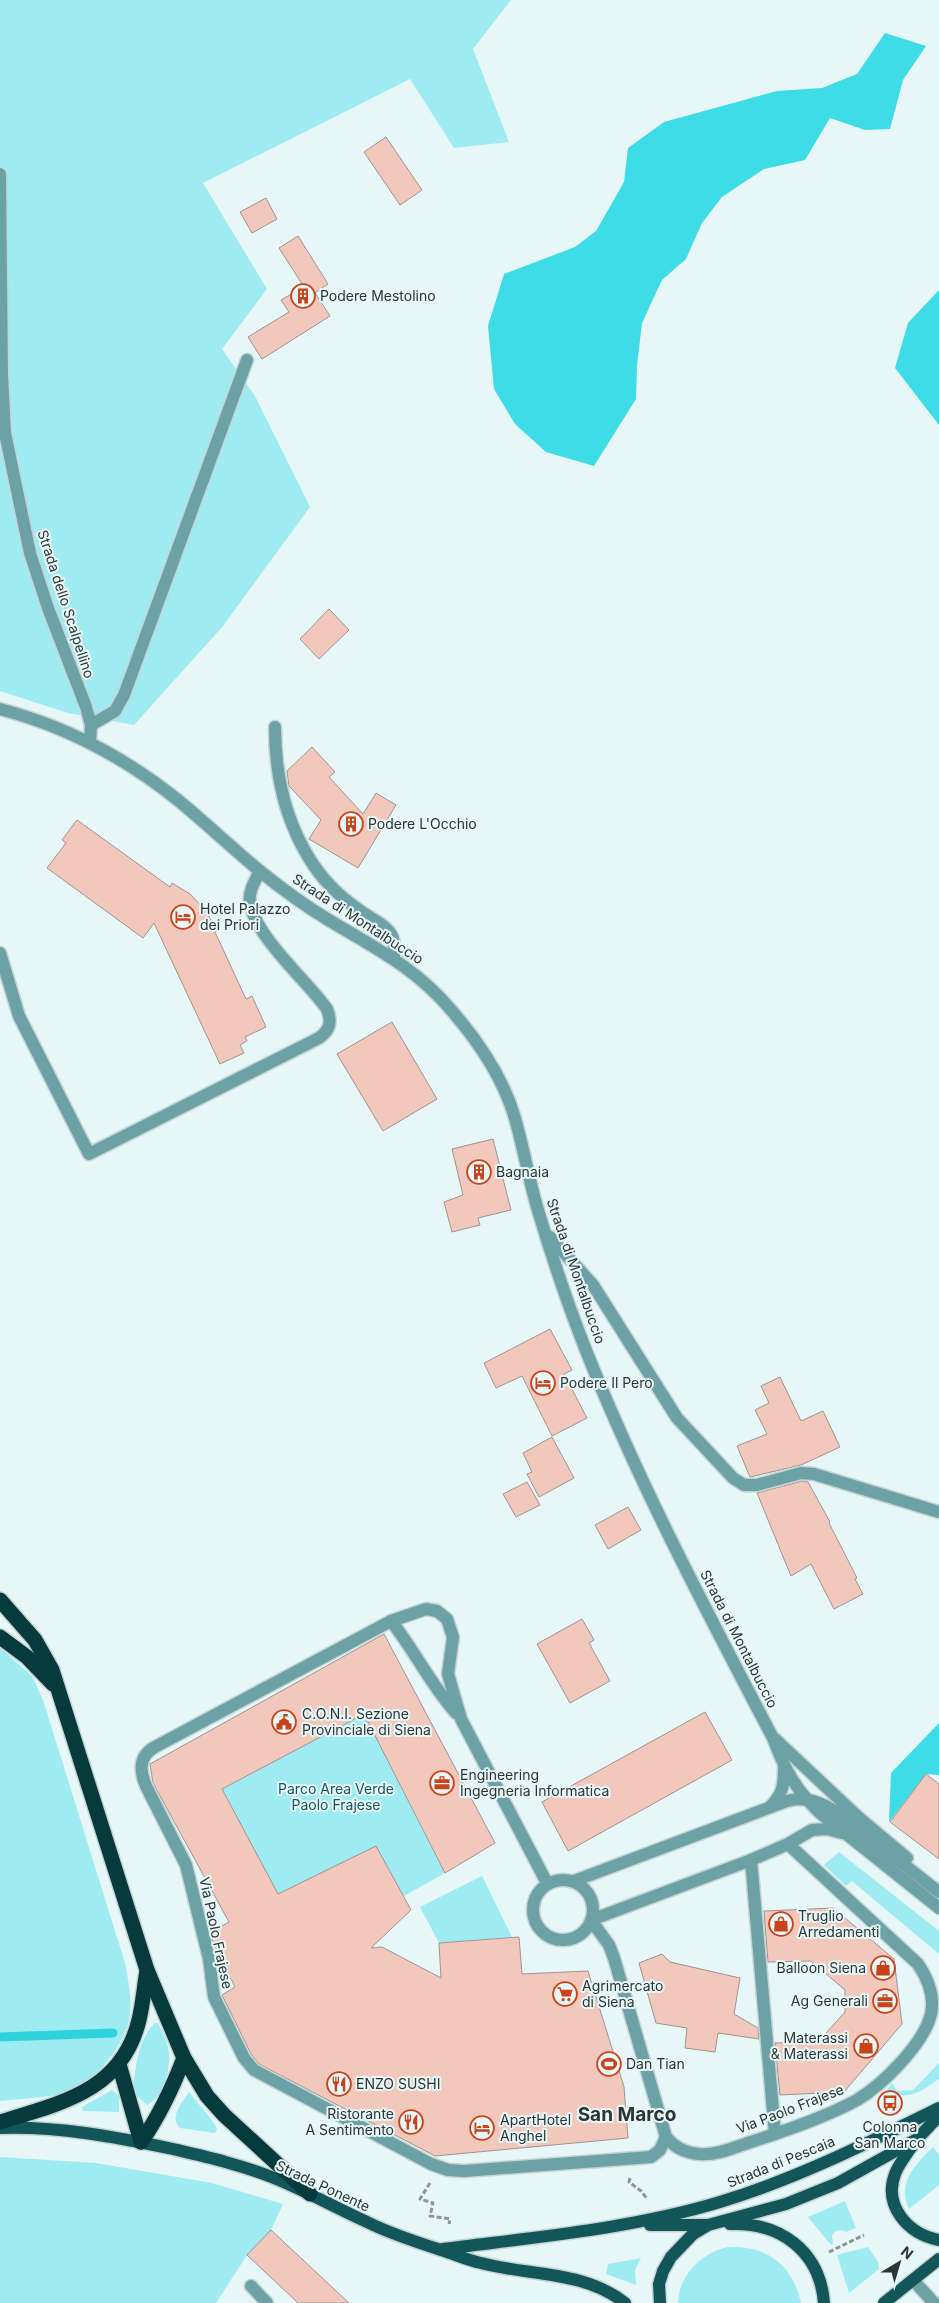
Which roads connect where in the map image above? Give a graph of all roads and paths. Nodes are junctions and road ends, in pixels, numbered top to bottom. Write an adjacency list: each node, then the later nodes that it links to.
1 (0, 174): 4 (street, Strada dello Scalpellino)
2 (246, 360): 4 (street)
3 (0, 709): 6 (street, Strada di Montalbuccio)
4 (91, 725): 6 (street, Strada dello Scalpellino)
5 (275, 727): 9 (street)
6 (90, 743): 7 (street, Strada di Montalbuccio)
7 (260, 871): 8 (street); 9 (street, Strada di Montalbuccio)
8 (0, 953)
9 (394, 958): 10 (street, Strada di Montalbuccio)
10 (546, 1234): 11 (street); 17 (street, Strada di Montalbuccio)
11 (939, 1512)
12 (0, 1600): 15 (highway)
13 (391, 1621): 16 (street, Via Paolo Frajese); 16 (street, Via Paolo Frajese); 38 (street, Via Paolo Frajese)
14 (0, 1637): 15 (highway)
15 (59, 1691): 30 (highway)
16 (461, 1719): 25 (street, Via Paolo Frajese)
17 (773, 1738): 18 (street, Strada di Montalbuccio); 26 (street, Strada di Montalbuccio)
18 (784, 1768): 19 (street, Strada di Montalbuccio); 20 (street)
19 (805, 1798): 20 (street); 21 (street, Strada di Montalbuccio); 27 (street)
20 (767, 1809): 24 (street)
21 (849, 1836): 22 (street); 28 (street, Strada di Montalbuccio)
22 (788, 1844): 23 (street); 37 (street, Via Paolo Frajese)
23 (751, 1860): 29 (street); 37 (street)
24 (574, 1882): 25 (street); 29 (street)
25 (547, 1883): 29 (street)
26 (939, 1884)
27 (939, 1892)
28 (939, 1908)
29 (591, 1920): 38 (street)
30 (147, 1970): 31 (highway); 32 (highway)
31 (184, 2058): 40 (highway); 42 (highway)
32 (119, 2064): 35 (highway); 40 (highway)
33 (939, 2108): 46 (main road, Strada di Pescaia)
34 (939, 2116): 39 (main road, Strada di Pescaia)
35 (0, 2122)
36 (0, 2128): 40 (main road, Strada Ponente)
37 (775, 2134): 38 (street, Via Paolo Frajese)
38 (666, 2137)
39 (917, 2139): 47 (main road, Strada di Pescaia); 49 (main road)
40 (140, 2142): 42 (main road, Strada Ponente)
41 (631, 2184): 44 (path)
42 (310, 2194): 50 (main road, Strada Ponente)
43 (420, 2200): 45 (path)
44 (648, 2201)
45 (449, 2224)
46 (627, 2225): 47 (main road, Strada di Pescaia); 50 (main road, Strada di Pescaia)
47 (708, 2225): 57 (main road, Strada di Pescaia); 58 (main road, Strada di Pescaia)
48 (864, 2235): 51 (path)
49 (939, 2240)
50 (441, 2250): 56 (main road, Strada Ponente)
51 (829, 2252)
52 (939, 2259): 53 (main road)
53 (913, 2280): 59 (main road); 60 (street)
54 (251, 2286): 55 (street)
55 (267, 2303)
56 (625, 2303)
57 (660, 2303)
58 (824, 2303)
59 (884, 2303)
60 (934, 2303)

